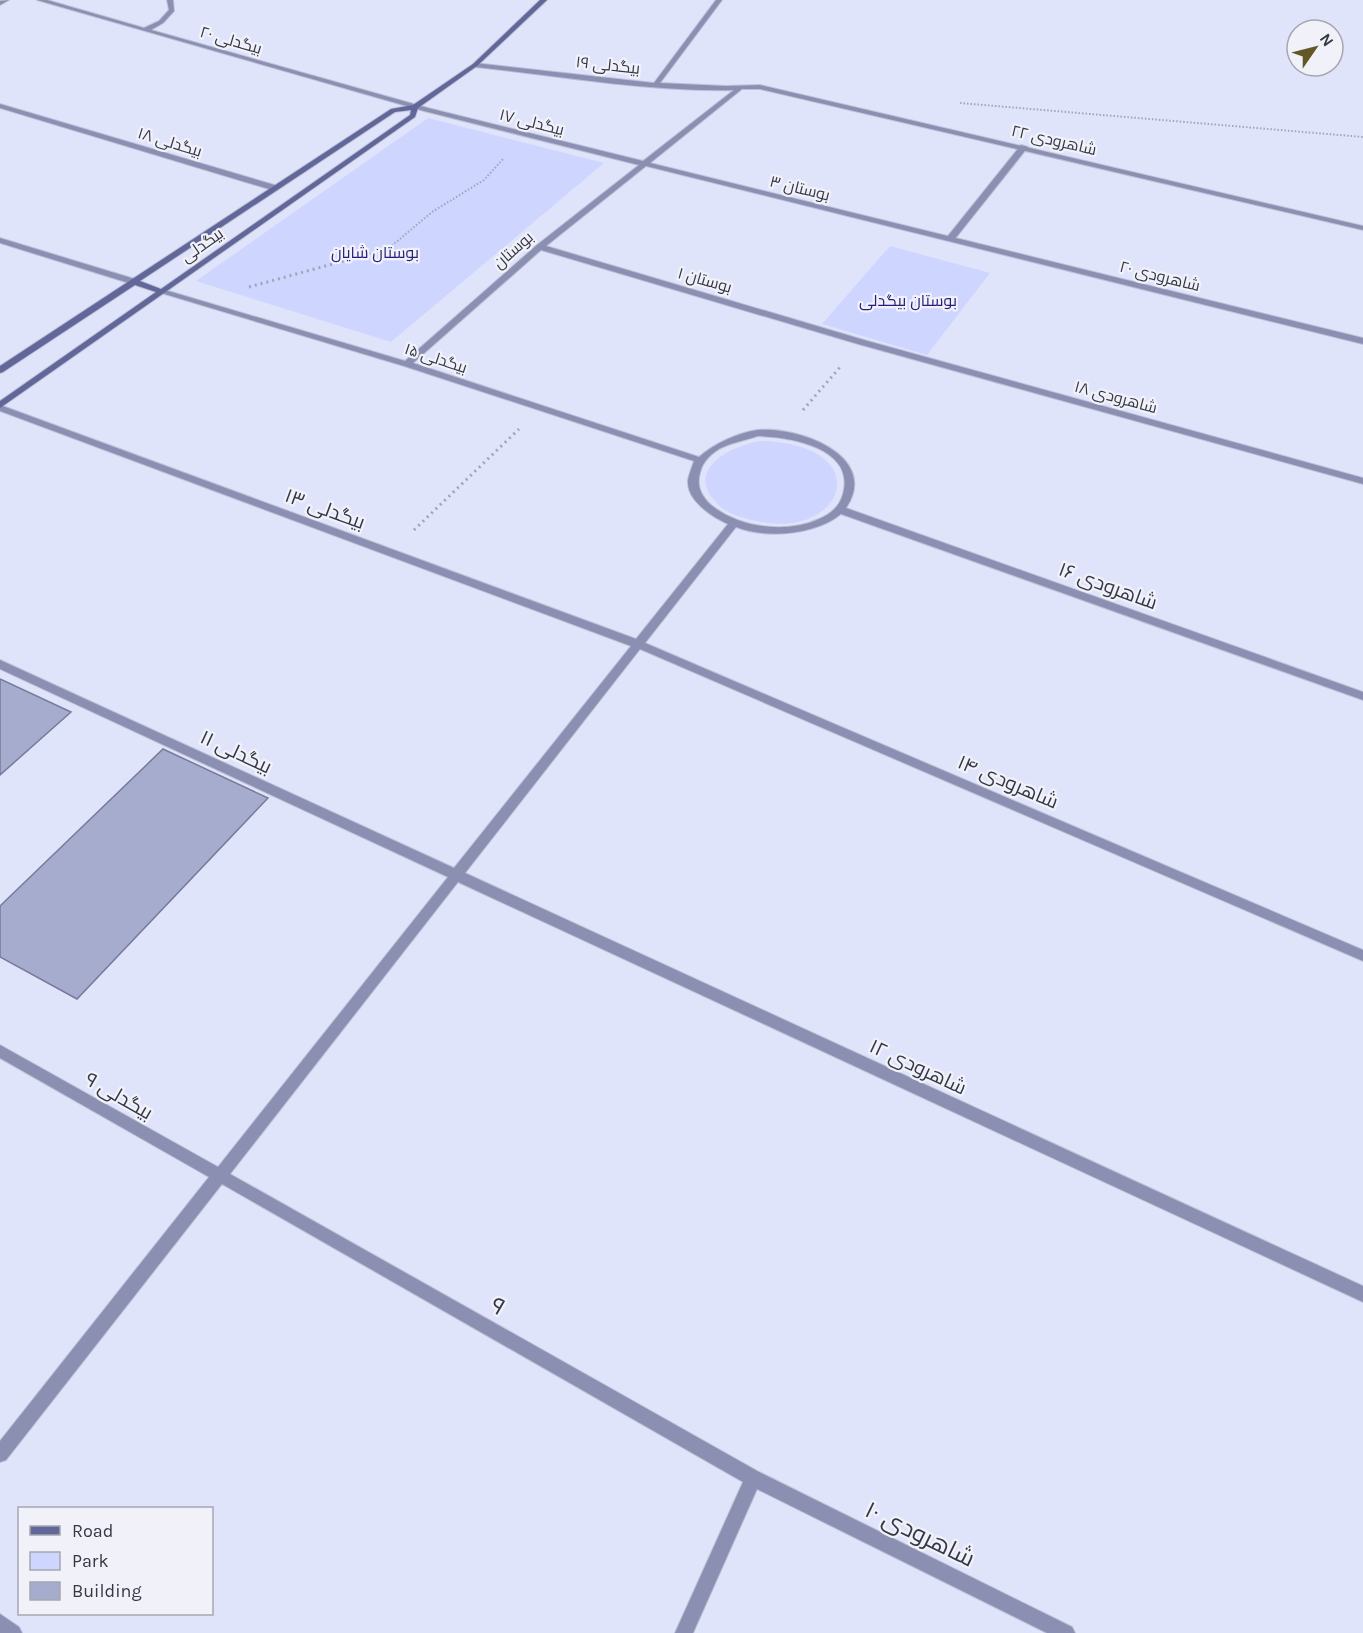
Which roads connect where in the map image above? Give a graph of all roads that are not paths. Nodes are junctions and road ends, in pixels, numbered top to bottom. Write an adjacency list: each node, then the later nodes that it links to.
1 (6, 0): 6 (street)
2 (40, 0): 7 (street, بیگدلی ۲۰)
3 (170, 0): 7 (street)
4 (544, 0): 8 (main road, بیگدلی)
5 (719, 0): 9 (street)
6 (0, 3)
7 (144, 30): 12 (street, بیگدلی ۲۰)
8 (475, 65): 9 (street, بیگدلی ۱۹); 12 (main road, بیگدلی)
9 (657, 83): 10 (street, بیگدلی ۱۹)
10 (739, 88): 13 (street, شاهرودی ۲۲); 14 (street, بوستان)
11 (0, 106): 15 (street, بیگدلی ۱۸)
12 (415, 107): 14 (street, بیگدلی ۱۷); 15 (main road, بیگدلی); 21 (main road, بیگدلی)
13 (1024, 147): 16 (street, شاهرودی ۲۲); 17 (street)
14 (642, 163): 17 (street, بوستان ۳); 19 (street, بوستان)
15 (275, 188): 20 (main road, بیگدلی)
16 (1363, 228)
17 (951, 238): 22 (street, شاهرودی ۲۰)
18 (0, 240): 20 (street)
19 (540, 247): 23 (street, بوستان ۱); 24 (street, بوستان)
20 (135, 282): 21 (main road); 25 (main road, بیگدلی)
21 (162, 292): 24 (street, بیگدلی ۱۵); 26 (main road, بیگدلی)
22 (1363, 341)
23 (861, 342): 28 (street, شاهرودی ۱۸)
24 (407, 364): 27 (street, بیگدلی ۱۵)
25 (0, 370)
26 (0, 406): 31 (street, بیگدلی ۱۳)
27 (699, 460): 29 (street); 30 (street)
28 (1363, 481)
29 (841, 510): 30 (street); 33 (street, شاهرودی ۱۶)
30 (733, 524): 31 (street)
31 (638, 644): 34 (street); 35 (street, شاهرودی ۱۴)
32 (0, 664): 34 (street, بیگدلی ۱۱)
33 (1363, 696)
34 (456, 875): 37 (street); 38 (street, شاهرودی ۱۲)
35 (1363, 956)
36 (0, 1051): 37 (street, بیگدلی ۹)
37 (219, 1175): 39 (street); 40 (street, ۹)
38 (1363, 1294)
39 (0, 1454)
40 (753, 1478): 43 (street); 44 (street, شاهرودی ۱۰)
41 (0, 1623): 42 (street)
42 (13, 1633)
43 (684, 1633)
44 (1066, 1633)

